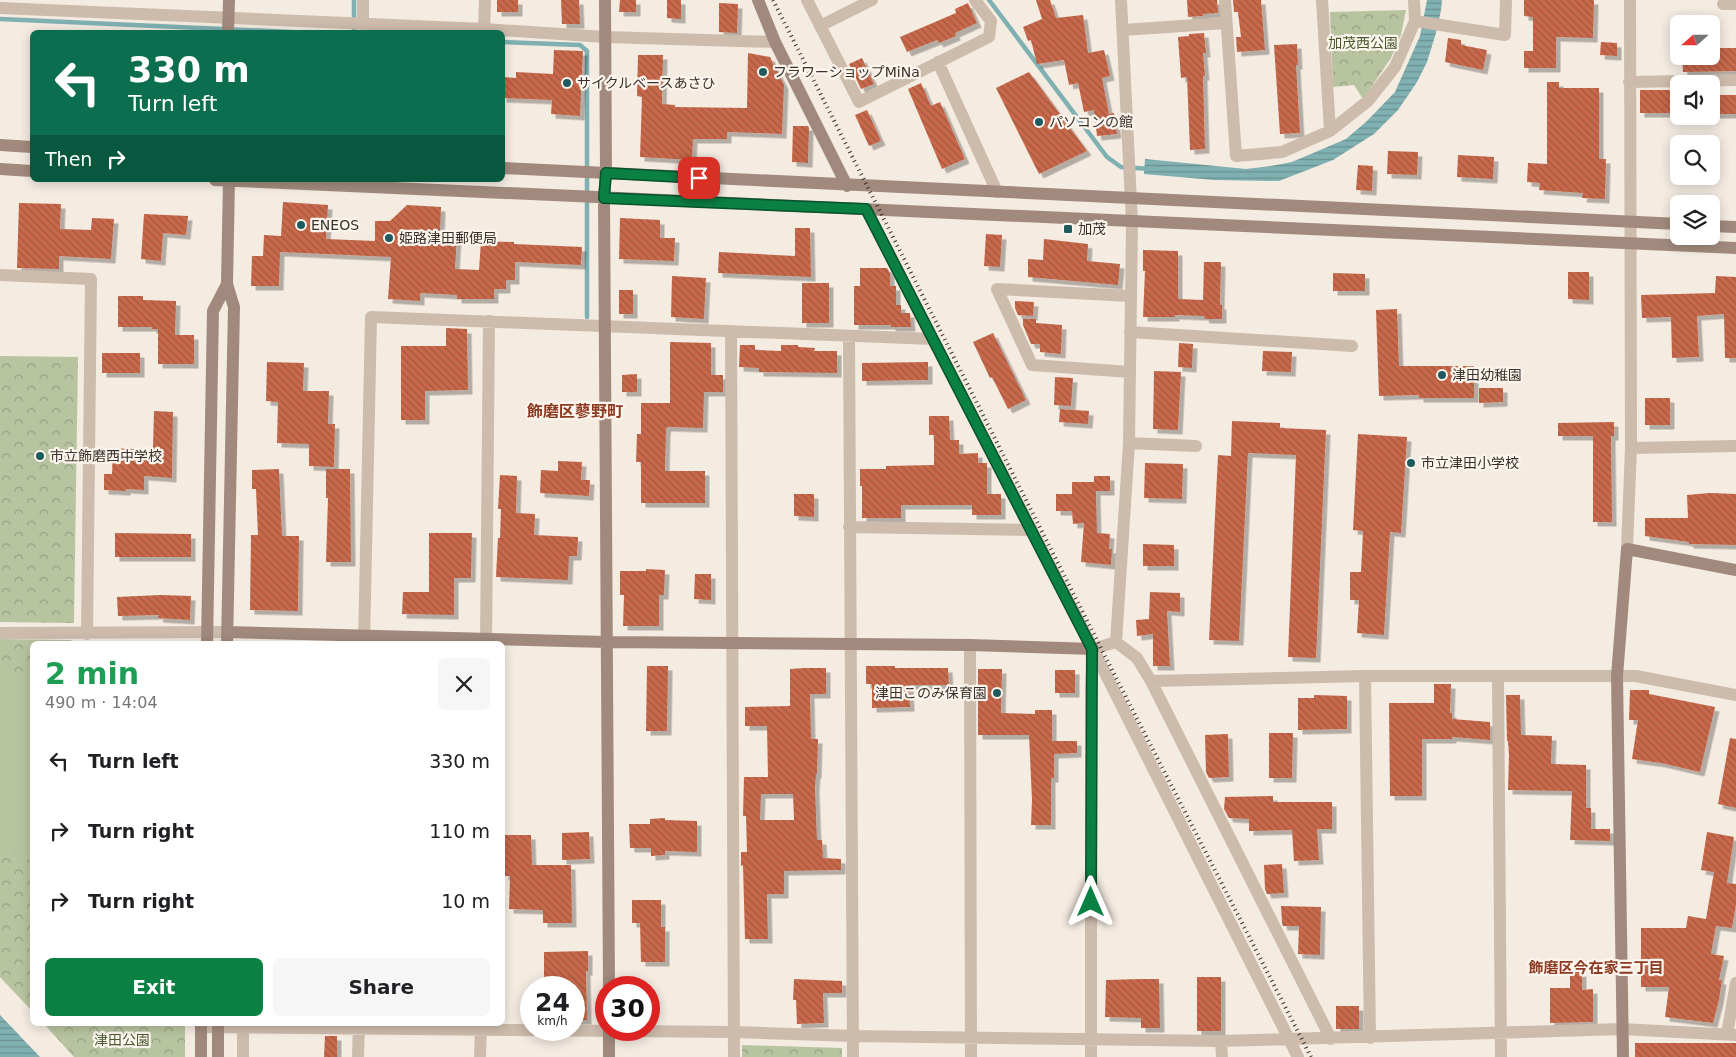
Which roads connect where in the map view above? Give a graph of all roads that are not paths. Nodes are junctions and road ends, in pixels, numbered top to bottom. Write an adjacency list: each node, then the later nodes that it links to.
1 (229, 0): 17 (street)
2 (363, 0): 20 (street)
3 (484, 0): 22 (street)
4 (605, 0): 27 (street)
5 (758, 0): 28 (street)
6 (807, 0): 21 (street)
7 (872, 0): 21 (street)
8 (975, 0): 29 (street)
9 (1121, 0): 26 (street)
10 (1225, 0): 19 (street)
11 (1322, 0): 32 (street)
12 (1414, 0): 18 (street)
13 (1506, 0): 18 (street)
14 (1630, 0): 31 (street)
15 (82, 6): 16 (street); 17 (street)
16 (0, 8)
17 (228, 18): 20 (street); 23 (street)
18 (1415, 21): 32 (street)
19 (1226, 23): 26 (street); 32 (street)
20 (363, 24): 22 (street)
21 (820, 26): 29 (street)
22 (484, 29): 24 (street)
23 (228, 30)
24 (499, 30)
25 (505, 30): 27 (street)
26 (1122, 30): 44 (street)
27 (605, 37): 28 (street); 38 (street)
28 (775, 42): 41 (street)
29 (938, 62): 42 (street)
30 (1736, 80): 31 (street)
31 (1630, 82): 47 (street)
32 (1330, 131)
33 (0, 145): 34 (street)
34 (30, 147)
35 (505, 168): 38 (street)
36 (0, 169): 37 (street)
37 (30, 171)
38 (606, 173): 41 (street); 43 (street)
39 (229, 182): 54 (street)
40 (271, 182): 43 (street)
41 (847, 186): 42 (street)
42 (997, 192): 44 (street)
43 (604, 198): 45 (street); 57 (street)
44 (1132, 199): 46 (street); 47 (street)
45 (866, 209): 46 (street); 61 (street)
46 (1132, 222): 51 (street); 55 (street)
47 (1630, 222): 48 (street); 51 (street)
48 (1670, 224)
49 (1720, 226): 50 (street)
50 (1736, 227)
51 (1630, 244): 52 (street); 67 (street)
52 (1736, 248)
53 (0, 276): 73 (street)
54 (227, 284): 74 (street); 75 (street)
55 (1130, 296): 59 (street); 63 (street)
56 (489, 320): 57 (street); 76 (street); 77 (street)
57 (606, 325): 58 (street); 79 (street)
58 (732, 331): 60 (street); 80 (street)
59 (1130, 332): 62 (street); 63 (street)
60 (849, 336): 61 (street); 68 (street)
61 (933, 339): 69 (street)
62 (1352, 346)
63 (1130, 372): 64 (street)
64 (1129, 443): 65 (street); 81 (street)
65 (1196, 446)
66 (1736, 446): 67 (street)
67 (1631, 448): 70 (street)
68 (849, 527): 69 (street); 82 (street)
69 (1031, 530): 84 (street)
70 (1627, 549): 71 (street); 87 (street)
71 (1736, 570)
72 (0, 633): 73 (street)
73 (87, 634): 74 (street)
74 (207, 637): 75 (street)
75 (227, 638): 76 (street)
76 (365, 640): 77 (street)
77 (486, 641)
78 (505, 641): 79 (street)
79 (606, 642): 80 (street); 90 (street)
80 (732, 642): 82 (street); 101 (street)
81 (1116, 642): 84 (street); 88 (street)
82 (850, 644): 83 (street); 104 (street)
83 (970, 645): 84 (street); 105 (street)
84 (1092, 649): 106 (street); 109 (street)
85 (1365, 676): 86 (street); 88 (street); 107 (street)
86 (1498, 676): 87 (street); 102 (street)
87 (1617, 676): 89 (street); 98 (street)
88 (1151, 681): 108 (street)
89 (1736, 695)
90 (609, 976)
91 (1736, 983): 103 (street)
92 (201, 1026): 112 (street)
93 (218, 1026): 113 (street)
94 (230, 1026): 96 (street)
95 (359, 1026): 96 (street); 97 (street); 115 (street)
96 (243, 1027): 114 (street)
97 (481, 1027): 99 (street); 116 (street)
98 (1622, 1029): 102 (street); 103 (street); 125 (street)
99 (595, 1030)
100 (660, 1031): 101 (street)
101 (734, 1032): 104 (street); 118 (street)
102 (1500, 1034): 107 (street); 124 (street)
103 (1732, 1034)
104 (853, 1036): 105 (street); 119 (street)
105 (971, 1037): 109 (street); 120 (street)
106 (1289, 1038): 108 (street); 111 (street); 123 (street)
107 (1370, 1038): 108 (street)
108 (1331, 1039)
109 (1091, 1040): 111 (street); 121 (street)
110 (609, 1041): 117 (street)
111 (1222, 1041): 122 (street)
112 (201, 1057)
113 (218, 1057)
114 (243, 1057)
115 (358, 1057)
116 (480, 1057)
117 (609, 1057)
118 (734, 1057)
119 (853, 1057)
120 (971, 1057)
121 (1091, 1057)
122 (1222, 1057)
123 (1298, 1057)
124 (1501, 1057)
125 (1623, 1057)

